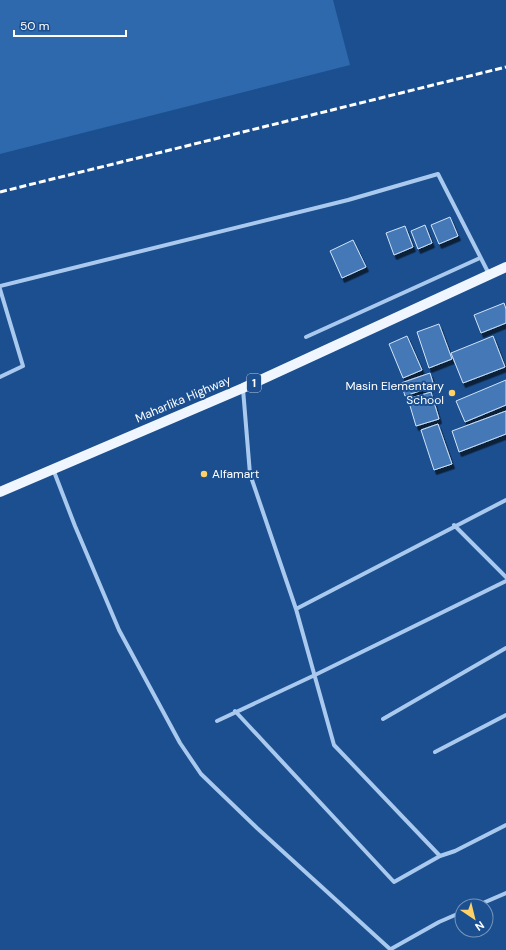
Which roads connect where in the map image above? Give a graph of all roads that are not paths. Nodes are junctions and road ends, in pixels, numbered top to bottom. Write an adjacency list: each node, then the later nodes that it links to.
1 (480, 258): 3 (street); 4 (street); 6 (street)
2 (506, 267): 3 (main road, Maharlika Highway / 1)
3 (489, 275): 8 (main road, Maharlika Highway / 1)
4 (0, 286)
5 (0, 290): 7 (street)
6 (306, 337)
7 (0, 377)
8 (243, 388): 9 (main road, Maharlika Highway / 1); 15 (street)
9 (53, 468): 10 (main road, Maharlika Highway / 1); 28 (street)
10 (0, 492)
11 (506, 500): 12 (street)
12 (454, 525): 13 (street); 15 (street)
13 (506, 577)
14 (506, 580): 17 (street)
15 (296, 609): 17 (street)
16 (506, 648): 20 (street)
17 (314, 675): 18 (street); 24 (street)
18 (235, 711): 21 (street); 24 (street)
19 (506, 714): 22 (street)
20 (383, 719)
21 (217, 721)
22 (435, 752)
23 (506, 826): 24 (street)
24 (440, 856)
25 (506, 893): 26 (street)
26 (494, 898)
27 (454, 915): 28 (street)
28 (391, 950)

